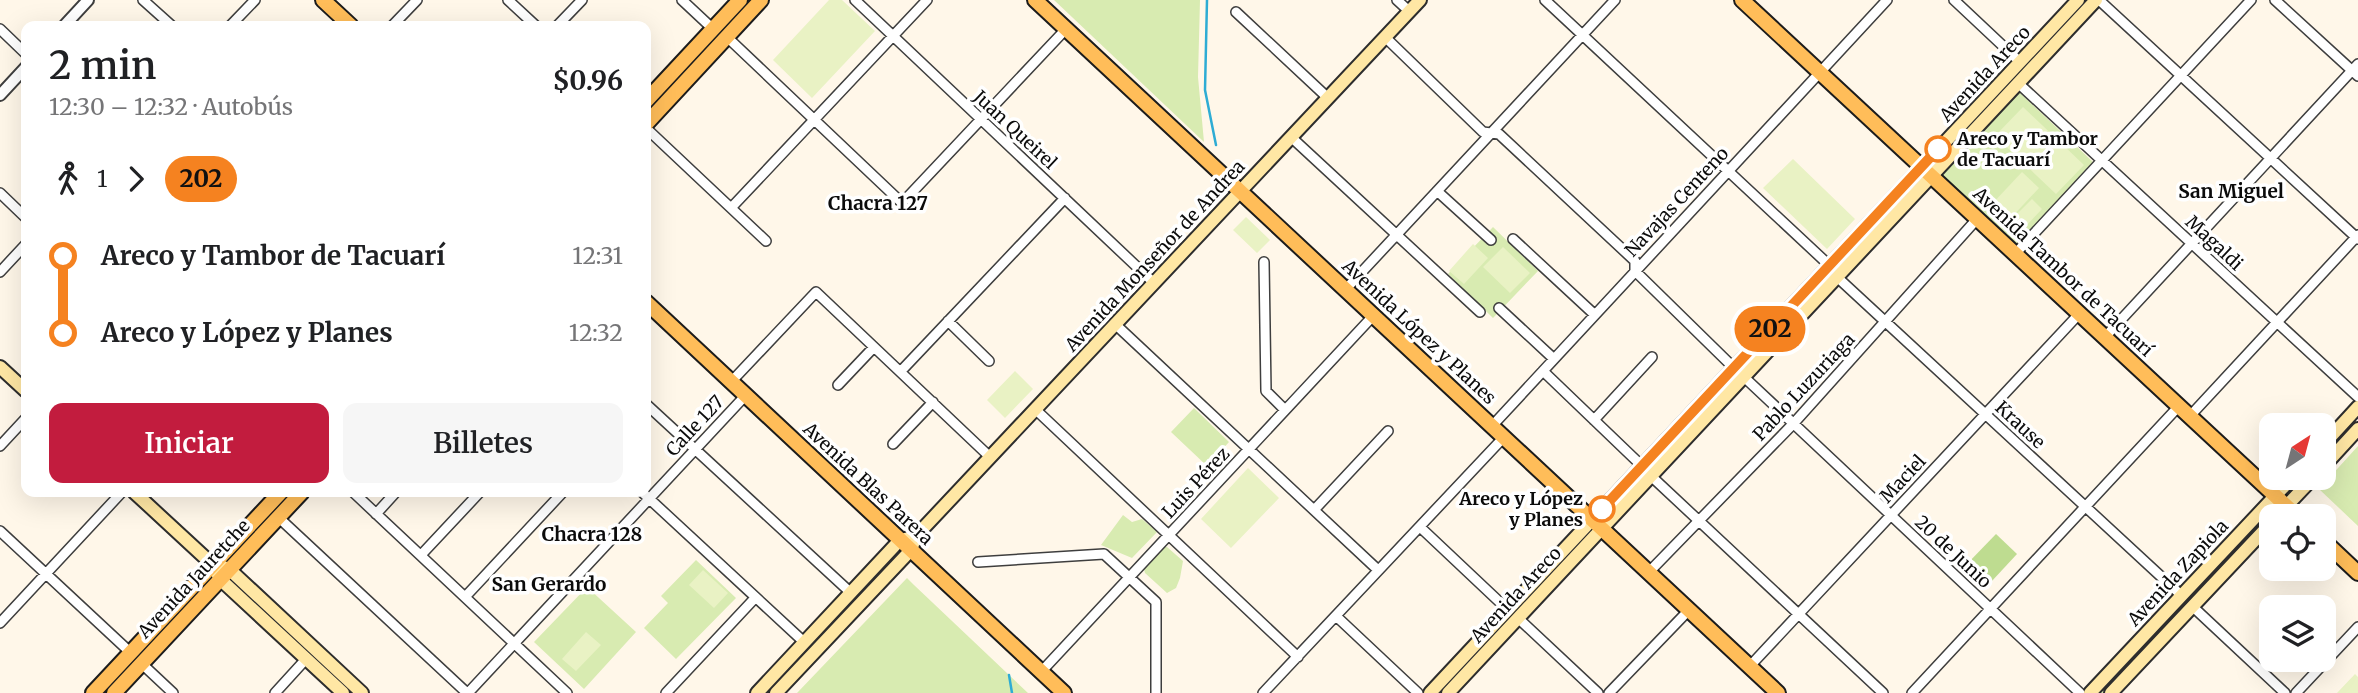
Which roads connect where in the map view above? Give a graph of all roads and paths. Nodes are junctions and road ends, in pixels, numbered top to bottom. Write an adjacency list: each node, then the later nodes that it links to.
1 (89, 0): 27 (street)
2 (144, 0): 28 (street)
3 (255, 0): 29 (street)
4 (323, 0): 30 (main road)
5 (417, 0): 31 (street)
6 (508, 0): 32 (street)
7 (582, 0): 33 (street)
8 (682, 0): 35 (street)
9 (740, 0): 35 (main road)
10 (761, 0): 39 (main road)
11 (855, 0): 38 (street, Juan Queirel)
12 (927, 0): 38 (street)
13 (1035, 0): 36 (main road, Avenida López y Planes)
14 (1397, 0): 25 (street)
15 (1420, 0): 25 (main road, Avenida Monseñor de Andrea)
16 (1545, 0): 37 (street, Krause)
17 (1615, 0): 37 (street)
18 (1742, 0): 45 (main road, Avenida Tambor de Tacuarí)
19 (1887, 0): 45 (street, Navajas Centeno)
20 (1954, 0): 42 (street)
21 (2078, 0): 42 (main road, Avenida Areco)
22 (2098, 0): 46 (street); 47 (main road, Avenida Areco)
23 (2251, 0): 46 (street)
24 (2275, 0): 43 (street)
25 (1409, 11): 40 (main road, Avenida Monseñor de Andrea)
26 (1236, 12): 50 (street)
27 (69, 21)
28 (167, 21)
29 (235, 21)
30 (346, 21)
31 (398, 21)
32 (531, 21)
33 (562, 21)
34 (0, 29): 41 (street)
35 (713, 29): 49 (main road)
36 (1066, 29): 51 (street); 62 (main road, Avenida López y Planes)
37 (1582, 35): 55 (street); 59 (street, Krause)
38 (893, 36): 51 (street, Juan Queirel); 52 (street)
39 (727, 37): 52 (street); 53 (main road)
40 (1385, 37): 50 (main road, Avenida Monseñor de Andrea); 55 (street, 20 de Junio)
41 (21, 49)
42 (2020, 62): 60 (main road, Avenida Areco)
43 (2356, 70): 57 (street)
44 (21, 72): 48 (street)
45 (1819, 73): 59 (street, Navajas Centeno); 60 (main road, Avenida Tambor de Tacuarí)
46 (2181, 76): 57 (street); 58 (street)
47 (2018, 83): 58 (street, Magaldi); 60 (main road, Avenida Areco)
48 (0, 95)
49 (651, 96)
50 (1328, 97): 56 (main road, Avenida Monseñor de Andrea)
51 (981, 119): 52 (street); 64 (street, Juan Queirel)
52 (814, 120): 65 (street)
53 (651, 121)
54 (651, 131): 65 (street)
55 (1492, 132): 61 (street); 77 (street, 20 de Junio)
56 (1291, 137): 62 (main road, Avenida Monseñor de Andrea); 68 (street)
57 (2271, 159): 69 (street); 73 (street)
58 (2102, 161): 73 (street, Magaldi); 75 (street)
59 (1728, 171): 77 (street, Navajas Centeno); 79 (street, Krause)
60 (1927, 172): 67 (main road, Avenida Tambor de Tacuarí); 79 (main road, Avenida Areco)
61 (1437, 191): 68 (street); 71 (street)
62 (1240, 192): 80 (main road, Avenida Monseñor de Andrea); 81 (main road, Avenida López y Planes)
63 (0, 193): 66 (street)
64 (1065, 198): 80 (street, Juan Queirel); 88 (street)
65 (731, 208): 72 (street)
66 (21, 213)
67 (1977, 219): 75 (main road, Avenida Tambor de Tacuarí); 89 (street, Pablo Luzuriaga)
68 (1396, 234): 81 (street); 84 (street)
69 (2357, 237): 90 (street)
70 (1513, 239): 86 (street)
71 (1490, 240)
72 (766, 241)
73 (2192, 244): 90 (street, Magaldi); 92 (street)
74 (21, 249): 78 (street)
75 (2015, 254): 85 (main road, Avenida Tambor de Tacuarí)
76 (1265, 262): 110 (street)
77 (1635, 271): 86 (street, Navajas Centeno); 100 (street, 20 de Junio)
78 (0, 272)
79 (1833, 272): 89 (street, Krause); 100 (main road, Avenida Areco)
80 (1154, 282): 91 (main road, Avenida Monseñor de Andrea)
81 (1345, 290): 87 (main road, Avenida López y Planes)
82 (651, 307): 101 (main road, Avenida Blas Parera)
83 (1499, 308): 95 (street)
84 (1480, 312)
85 (2080, 314): 92 (main road, Avenida Tambor de Tacuarí); 112 (street, Maciel)
86 (1595, 315): 95 (street, Navajas Centeno)
87 (1373, 316): 110 (street, Luis Pérez); 116 (main road, Avenida López y Planes)
88 (948, 321): 96 (street); 98 (street)
89 (1885, 322): 112 (street, Krause); 115 (street, Pablo Luzuriaga)
90 (2277, 322): 105 (street, Magaldi); 111 (street)
91 (1115, 324): 109 (main road, Avenida Monseñor de Andrea); 124 (street)
92 (2105, 337): 111 (main road, Avenida Tambor de Tacuarí)
93 (874, 346): 98 (street); 101 (street, Calle 127); 102 (street)
94 (1652, 357): 113 (street)
95 (1554, 359): 99 (street, Navajas Centeno)
96 (989, 360)
97 (0, 367): 103 (main road)
98 (901, 371): 106 (street)
99 (1543, 371): 113 (street); 116 (street, Navajas Centeno)
100 (1739, 372): 115 (street, 20 de Junio); 127 (main road, Avenida Areco)
101 (731, 382): 104 (main road, Avenida Blas Parera)
102 (838, 385)
103 (21, 386)
104 (745, 396): 123 (street, Calle 127); 154 (main road, Avenida Blas Parera)
105 (2358, 397)
106 (933, 402): 121 (street); 126 (street)
107 (2358, 407): 119 (main road)
108 (651, 409): 123 (street)
109 (1035, 409): 126 (main road, Avenida Monseñor de Andrea); 152 (street)
110 (1285, 410): 124 (street, Luis Pérez)
111 (2184, 411): 140 (main road, Avenida Tambor de Tacuarí); 142 (street)
112 (1985, 414): 142 (street, Krause); 145 (street, Maciel)
113 (1594, 420): 127 (street)
114 (21, 423): 122 (street)
115 (1794, 424): 145 (street, 20 de Junio); 147 (street, Pablo Luzuriaga)
116 (1492, 426): 120 (main road, Avenida López y Planes)
117 (2358, 429): 125 (main road)
118 (1388, 431): 143 (street)
119 (2336, 431)
120 (1504, 437): 148 (main road, Avenida López y Planes); 149 (street)
121 (893, 444)
122 (0, 446)
123 (695, 449): 128 (street, Calle 127); 165 (street)
124 (1249, 449): 143 (street); 152 (street, Luis Pérez)
125 (2336, 453)
126 (990, 457): 154 (main road, Avenida Monseñor de Andrea)
127 (1647, 471): 147 (street); 148 (main road, Avenida Areco)
128 (651, 489)
129 (2302, 490): 141 (main road, Avenida Zapiola)
130 (117, 497): 162 (street)
131 (139, 497): 158 (main road)
132 (276, 497): 158 (main road, Avenida Jauretche)
133 (297, 497): 146 (main road, Avenida Jauretche)
134 (358, 497): 144 (street)
135 (391, 497): 144 (street)
136 (475, 497): 156 (street)
137 (558, 497): 167 (street)
138 (643, 497): 178 (street, Calle 127)
139 (647, 497): 168 (street)
140 (2279, 504)
141 (2289, 504)
142 (2085, 507): 166 (street, Krause); 170 (street)
143 (1314, 510): 159 (street)
144 (376, 513): 156 (street)
145 (1891, 515): 170 (street, 20 de Junio); 173 (street, Maciel)
146 (278, 517): 163 (main road, Avenida Jauretche); 191 (street)
147 (1699, 520): 160 (street, Pablo Luzuriaga); 173 (street)
148 (1597, 524): 160 (main road, Avenida López y Planes); 172 (main road, Avenida Areco)
149 (1420, 527): 159 (street); 172 (street)
150 (2259, 530): 166 (main road, Avenida Zapiola)
151 (0, 531): 162 (street)
152 (1169, 535): 164 (street, Luis Pérez); 179 (street)
153 (2259, 536): 169 (main road, Avenida Zapiola)
154 (909, 542): 165 (main road, Avenida Monseñor de Andrea); 183 (main road, Avenida Blas Parera); 195 (main road, Avenida Monseñor de Andrea)
155 (2336, 552): 161 (main road)
156 (421, 555): 167 (street)
157 (978, 562): 164 (street)
158 (213, 565): 163 (main road); 180 (main road, Avenida Jauretche)
159 (1378, 570): 174 (street)
160 (1649, 572): 171 (main road, Avenida López y Planes)
161 (2358, 573)
162 (46, 574): 175 (street); 180 (street)
163 (225, 574): 180 (main road, Avenida Jauretche); 181 (main road); 190 (main road)
164 (1130, 576): 183 (street, Luis Pérez); 197 (street)
165 (850, 592): 177 (main road, Avenida Monseñor de Andrea)
166 (2181, 595): 207 (main road, Avenida Zapiola)
167 (465, 597): 178 (street)
168 (755, 598): 177 (street); 193 (street)
169 (2192, 606): 208 (main road, Avenida Zapiola); 209 (street)
170 (1991, 609): 205 (street); 206 (street, 20 de Junio)
171 (1689, 610): 182 (main road, Avenida López y Planes); 203 (street)
172 (1513, 614): 200 (main road, Avenida Areco); 201 (main road, Avenida Areco); 202 (street)
173 (1799, 614): 182 (street, Maciel); 204 (street)
174 (1336, 616): 179 (street); 199 (street)
175 (0, 623)
176 (2358, 627): 210 (street)
177 (804, 642): 194 (main road, Avenida Monseñor de Andrea)
178 (514, 643): 191 (street, Calle 127); 192 (street)
179 (1298, 657): 198 (street)
180 (136, 658): 185 (main road, Avenida Jauretche); 186 (main road, Avenida Jauretche); 187 (street)
181 (306, 659): 188 (street); 189 (main road)
182 (1750, 666): 184 (main road, Avenida López y Planes)
183 (1041, 672): 196 (main road, Avenida Blas Parera)
184 (1772, 691)
185 (93, 693)
186 (114, 693)
187 (173, 693)
188 (275, 693)
189 (343, 693)
190 (362, 693)
191 (468, 693)
192 (567, 693)
193 (666, 693)
194 (757, 693)
195 (776, 693)
196 (1064, 693)
197 (1156, 693)
198 (1263, 693)
199 (1418, 693)
200 (1430, 693)
201 (1448, 693)
202 (1598, 693)
203 (1609, 693)
204 (1883, 693)
205 (1912, 693)
206 (2080, 693)
207 (2090, 693)
208 (2111, 693)
209 (2285, 693)
210 (2295, 693)

